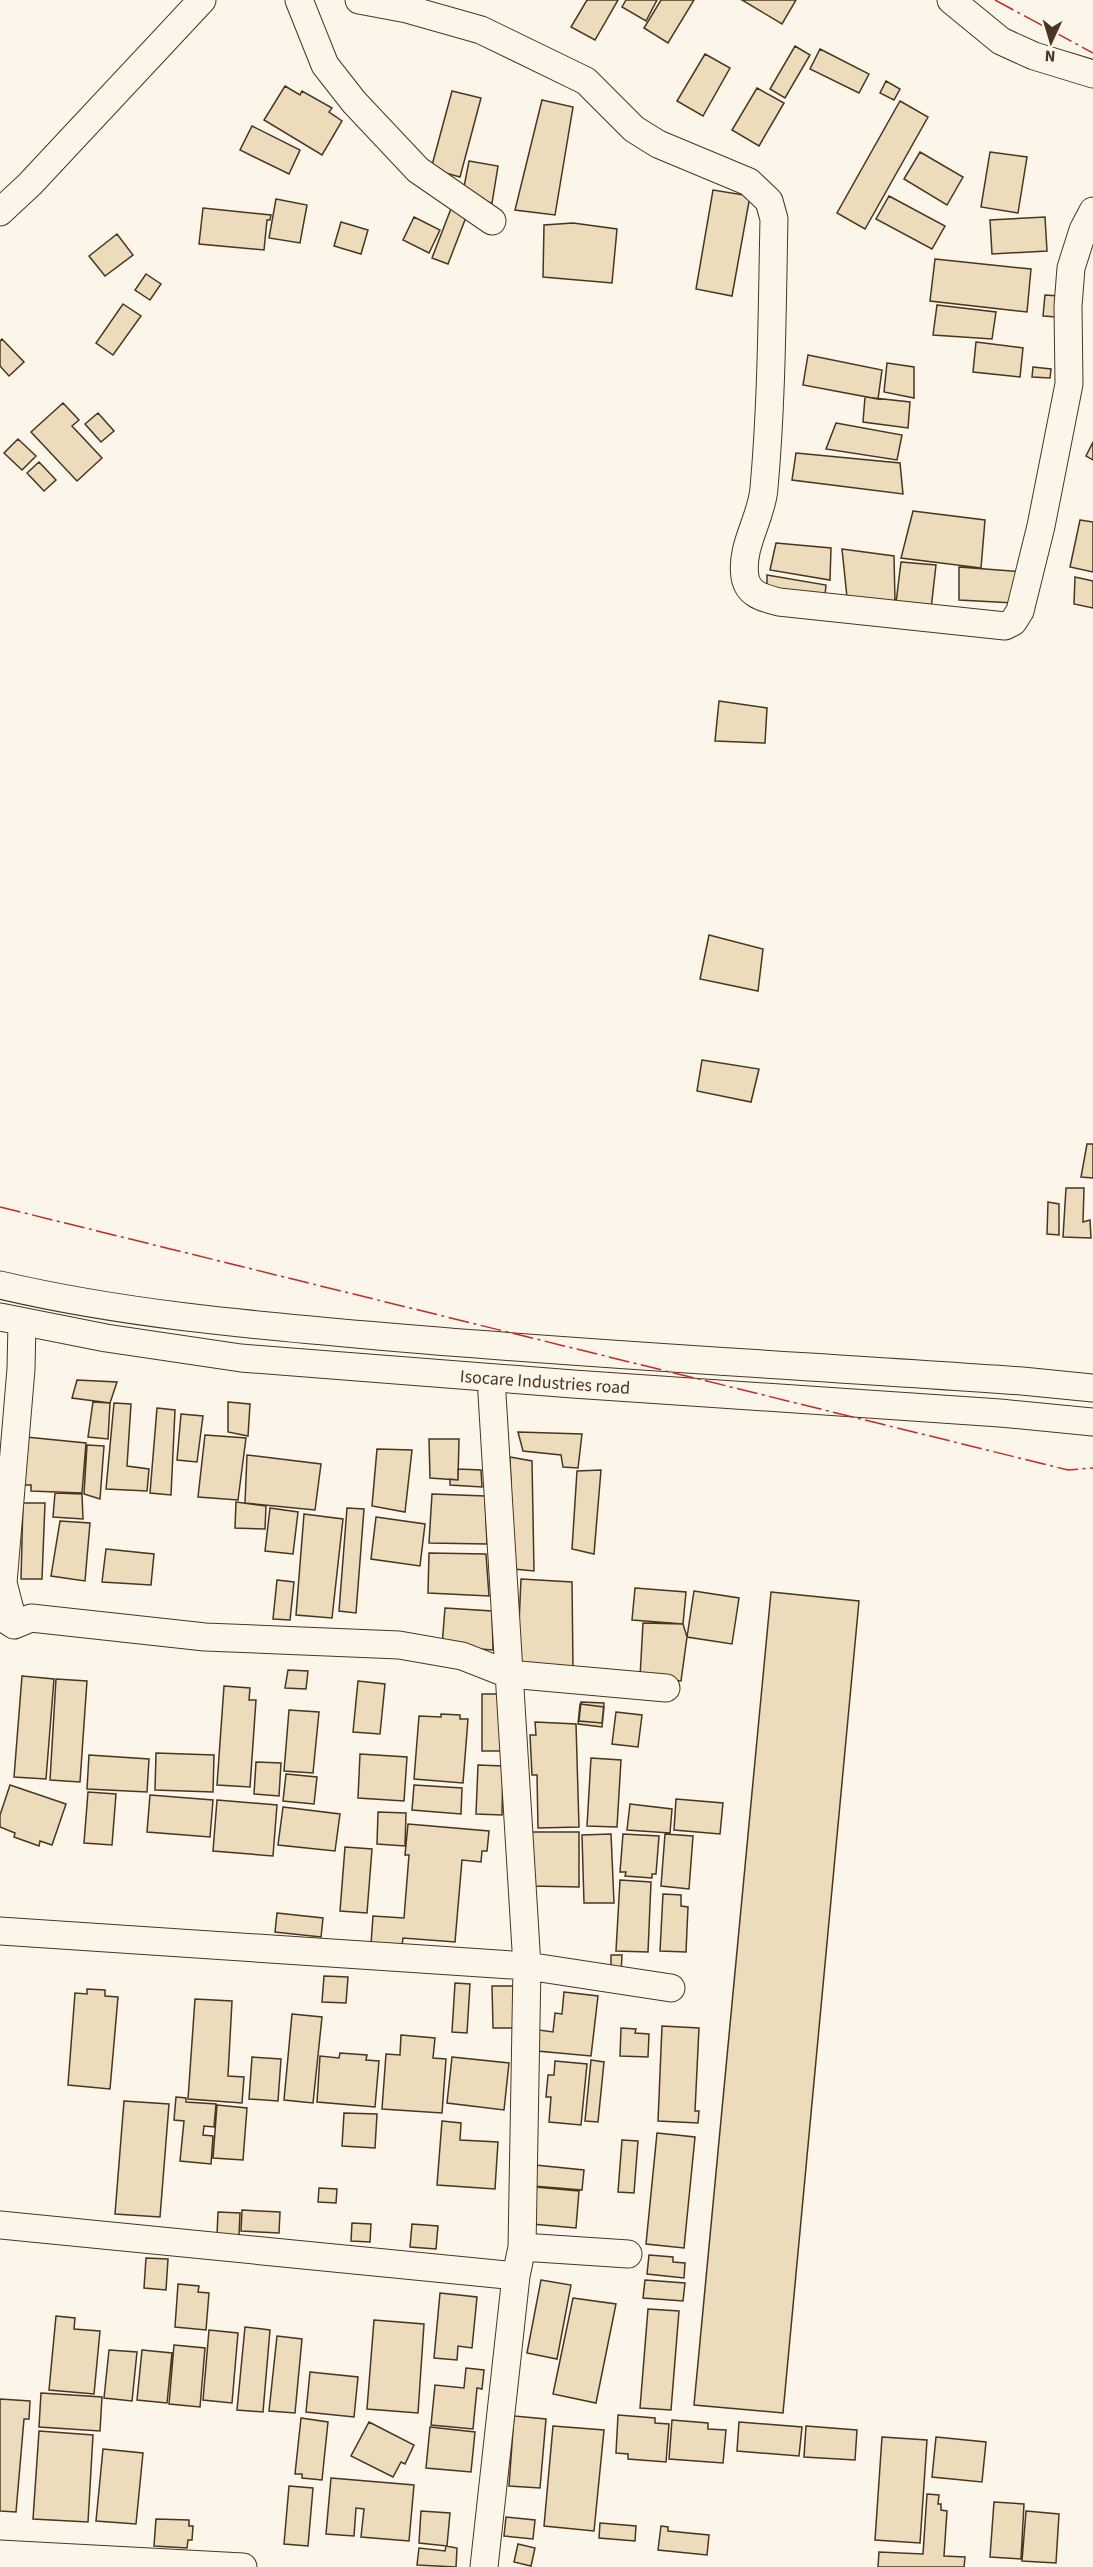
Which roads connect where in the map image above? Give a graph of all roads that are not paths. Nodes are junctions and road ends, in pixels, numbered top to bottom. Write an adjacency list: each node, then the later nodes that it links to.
1 (202, 0): 7 (street)
2 (299, 0): 8 (street)
3 (359, 0): 6 (street)
4 (951, 0): 5 (street)
5 (1093, 74)
6 (1093, 211)
7 (0, 212)
8 (492, 221)
9 (0, 1285): 12 (street, Isocare Industries road)
10 (11, 1320): 11 (street, Isocare Industries road); 14 (street)
11 (491, 1378): 13 (street, Isocare Industries road); 15 (street)
12 (1093, 1388)
13 (1093, 1422)
14 (7, 1621): 15 (street)
15 (508, 1674): 16 (street); 18 (street)
16 (666, 1688)
17 (0, 1931): 18 (street)
18 (526, 1966): 19 (street); 21 (street)
19 (671, 1988)
20 (0, 2225): 23 (street)
21 (522, 2247): 22 (street); 23 (street)
22 (628, 2254)
23 (516, 2276): 27 (street)
24 (0, 2553): 25 (street)
25 (124, 2563): 26 (street)
26 (243, 2567)
27 (484, 2567)

